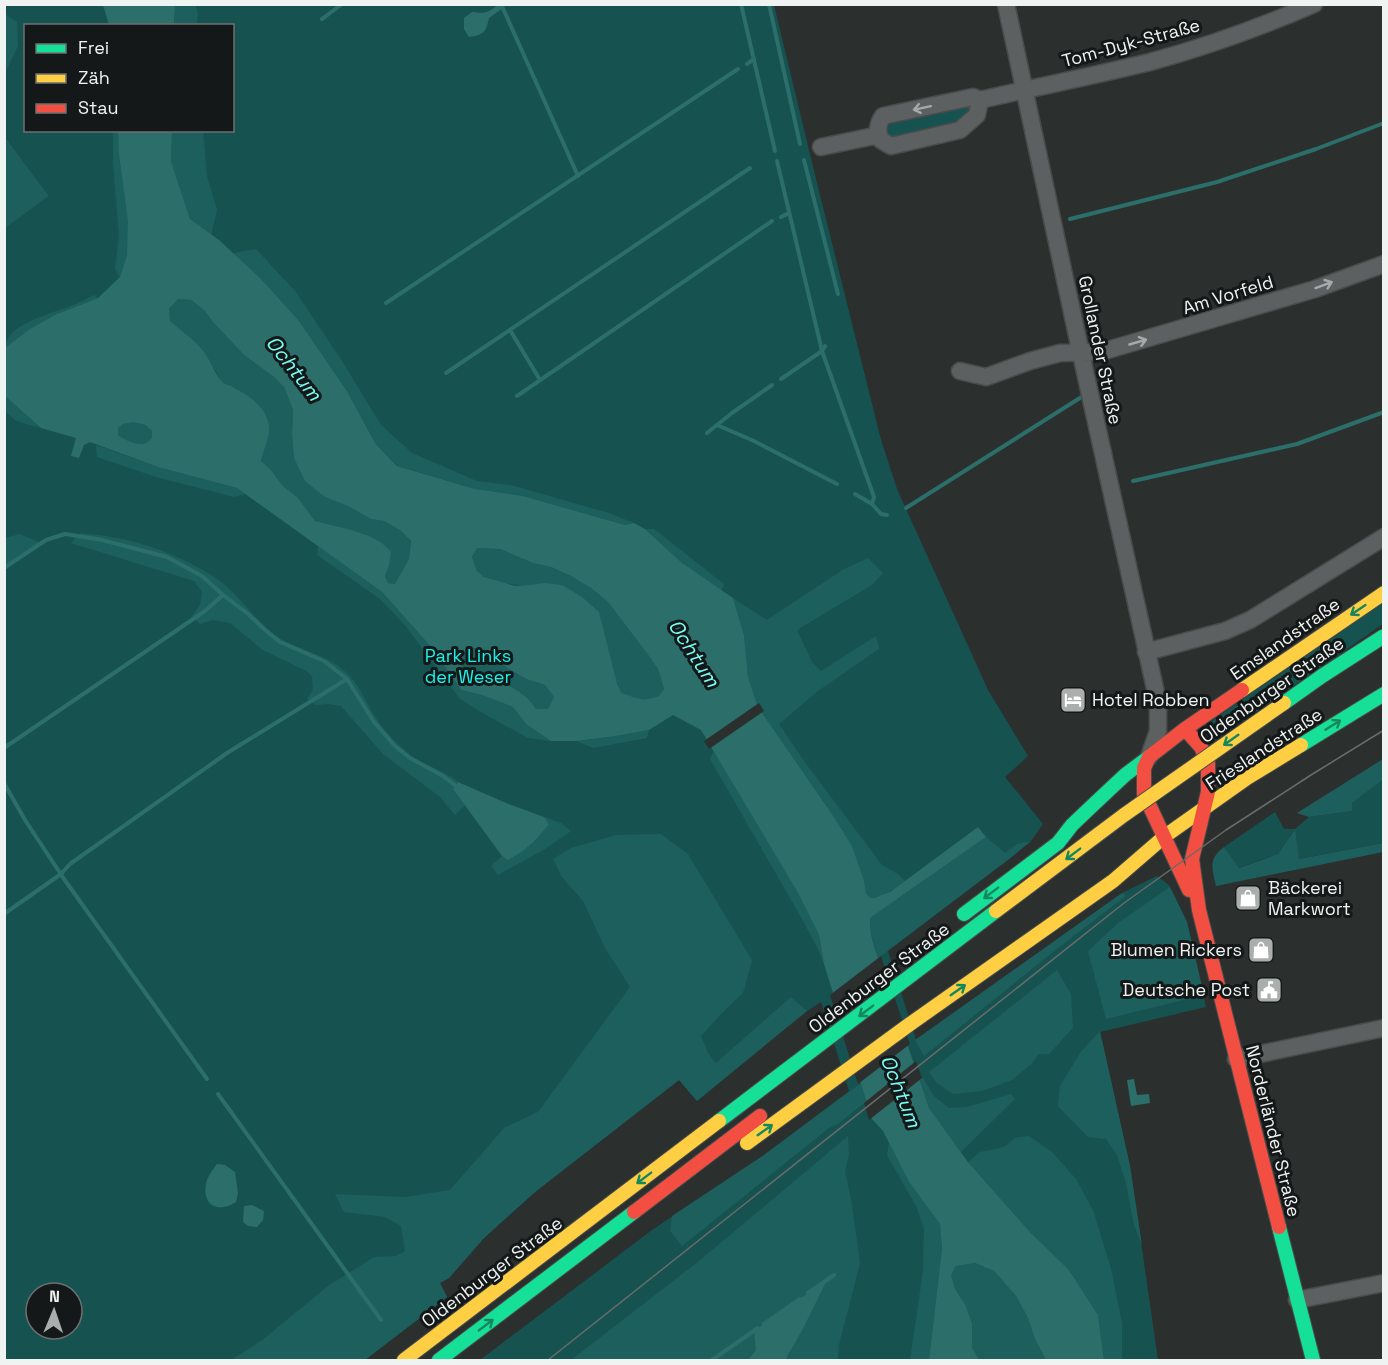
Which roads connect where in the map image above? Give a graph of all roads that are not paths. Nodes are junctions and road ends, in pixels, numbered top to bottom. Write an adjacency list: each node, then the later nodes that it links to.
1 (1006, 4): 3 (street, Grollander Straße)
2 (1314, 4): 3 (street, Tom-Dyk-Straße)
3 (1024, 90): 4 (street, Tom-Dyk-Straße); 8 (street, Grollander Straße)
4 (980, 100): 5 (street, Tom-Dyk-Straße, one-way to 5); 5 (street)
5 (879, 135): 6 (street)
6 (821, 147)
7 (1383, 264): 8 (street, Am Vorfeld, one-way to 7)
8 (1081, 354): 9 (street, Am Vorfeld); 13 (street, Grollander Straße)
9 (960, 371)
10 (1383, 537): 13 (street)
11 (1383, 593): 16 (main road, Emslandstraße, one-way to 16)
12 (1383, 636): 32 (main road, Oldenburger Straße, one-way to 32, bridge)
13 (1146, 652): 15 (street, Grollander Straße)
14 (1383, 694): 21 (main road, Frieslandstraße, one-way to 14)
15 (1158, 702): 16 (street, Grollander Straße); 17 (street, Grollander Straße)
16 (1185, 729): 17 (main road, Emslandstraße); 21 (main road, Grollander Straße)
17 (1149, 757): 23 (main road, Grollander Straße); 27 (main road, Emslandstraße, one-way to 27)
18 (1217, 774): 19 (main road)
19 (1199, 787)
20 (1171, 807): 22 (main road)
21 (1204, 809): 23 (main road, Frieslandstraße); 26 (main road, Norderländer Straße)
22 (1142, 827)
23 (1165, 836): 24 (main road, Norderländer Straße); 25 (main road, Frieslandstraße)
24 (1178, 865): 25 (main road); 26 (main road, Norderländer Straße)
25 (1113, 881): 33 (main road, one-way to 25)
26 (1198, 910): 29 (main road, Norderländer Straße)
27 (949, 925)
28 (1383, 1028): 29 (street)
29 (1236, 1059): 35 (main road, Norderländer Straße)
30 (769, 1110): 33 (main road)
31 (704, 1115): 32 (main road)
32 (691, 1143): 36 (main road, Oldenburger Straße, one-way to 36)
33 (712, 1152): 37 (main road, one-way to 33)
34 (1383, 1283): 35 (street)
35 (1297, 1300): 38 (main road, Norderländer Straße)
36 (404, 1360)
37 (439, 1360)
38 (1313, 1360)

